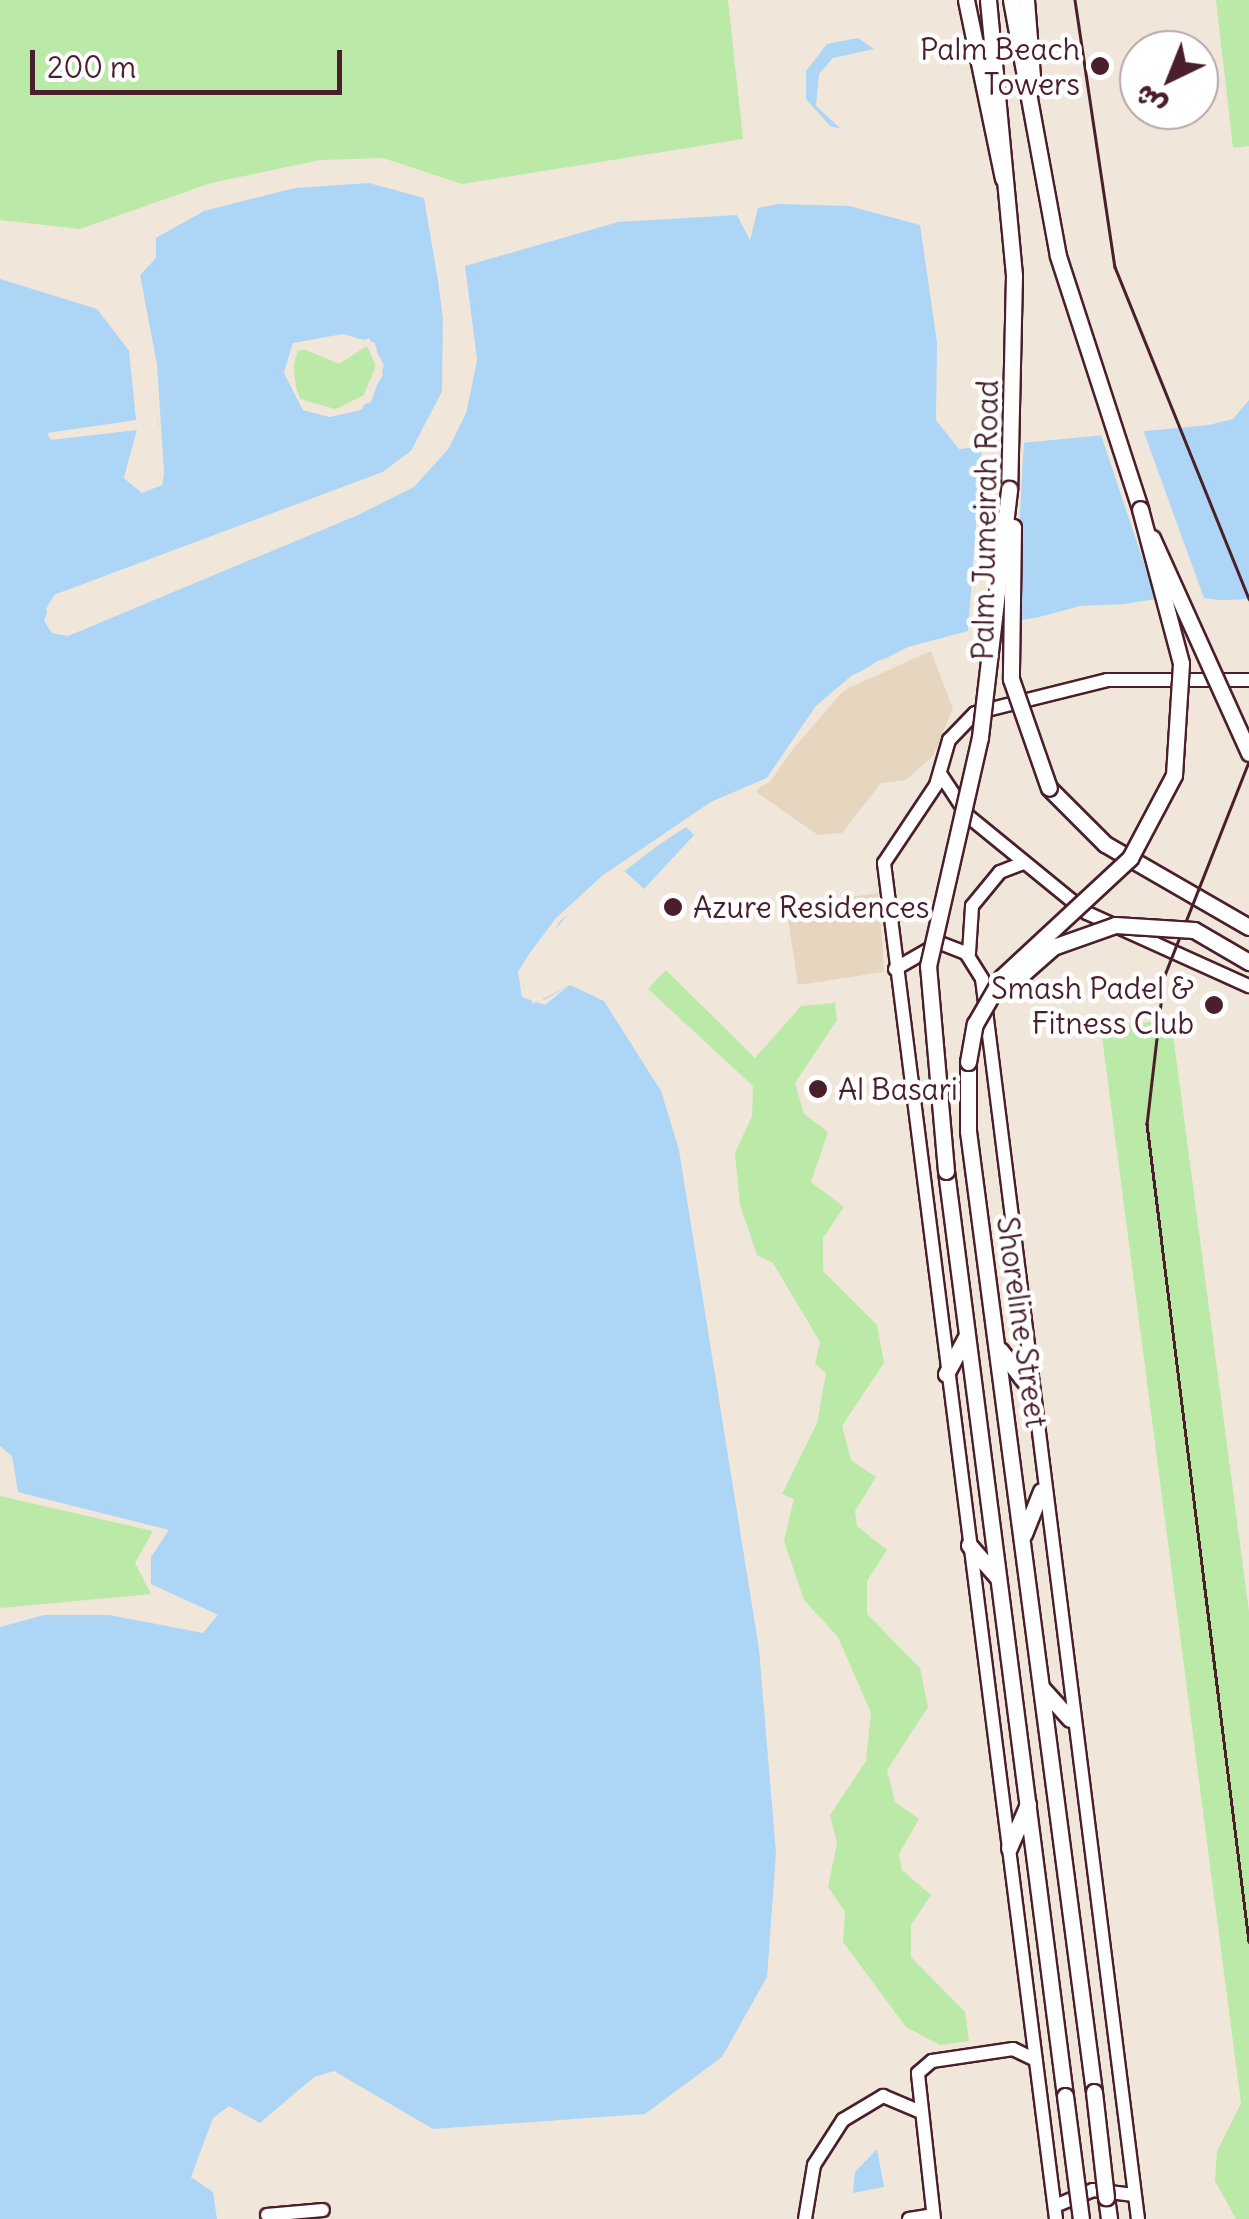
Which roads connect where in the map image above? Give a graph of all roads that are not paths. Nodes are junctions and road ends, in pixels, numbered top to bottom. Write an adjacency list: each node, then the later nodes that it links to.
1 (966, 0): 6 (main road)
2 (988, 0): 6 (main road, Palm Jumeirah Road)
3 (1011, 0): 5 (main road)
4 (1026, 0): 5 (main road)
5 (1032, 103): 8 (main road)
6 (1010, 201): 7 (main road, Palm Jumeirah Road)
7 (1009, 489): 13 (main road, Palm Jumeirah Road, bridge); 19 (main road, Shoreline Street, bridge)
8 (1140, 509): 10 (main road, bridge); 18 (main road, Shoreline Street, bridge)
9 (1249, 680): 11 (street)
10 (1249, 753)
11 (940, 775): 12 (street); 16 (street)
12 (1024, 863): 14 (street); 17 (street)
13 (1249, 926)
14 (972, 960): 16 (street); 22 (street)
15 (1249, 962): 18 (main road, bridge)
16 (895, 970): 21 (street)
17 (1249, 986)
18 (968, 1062): 20 (main road, Shoreline Street)
19 (966, 1338): 21 (main road); 26 (main road, Shoreline Street)
20 (998, 1346): 22 (main road); 24 (main road, Shoreline Street)
21 (946, 1374): 25 (street)
22 (1026, 1383): 23 (street)
23 (1040, 1491): 24 (main road); 28 (street)
24 (1023, 1538): 27 (main road, Shoreline Street)
25 (969, 1544): 26 (main road); 30 (street)
26 (998, 1578): 29 (main road, Shoreline Street)
27 (1041, 1687): 28 (main road); 43 (main road, Shoreline Street, bridge)
28 (1070, 1719): 33 (street)
29 (1028, 1804): 30 (main road); 42 (main road, Shoreline Street, bridge)
30 (1009, 1848): 31 (street)
31 (1036, 2060): 32 (street); 35 (street)
32 (918, 2112): 38 (street); 40 (street)
33 (1134, 2195): 35 (street); 39 (street)
34 (322, 2210): 36 (street)
35 (1056, 2212)
36 (304, 2215): 37 (street)
37 (267, 2216)
38 (934, 2217): 41 (street)
39 (1135, 2218)
40 (805, 2219)
41 (909, 2219)
42 (1080, 2219)
43 (1109, 2219)

